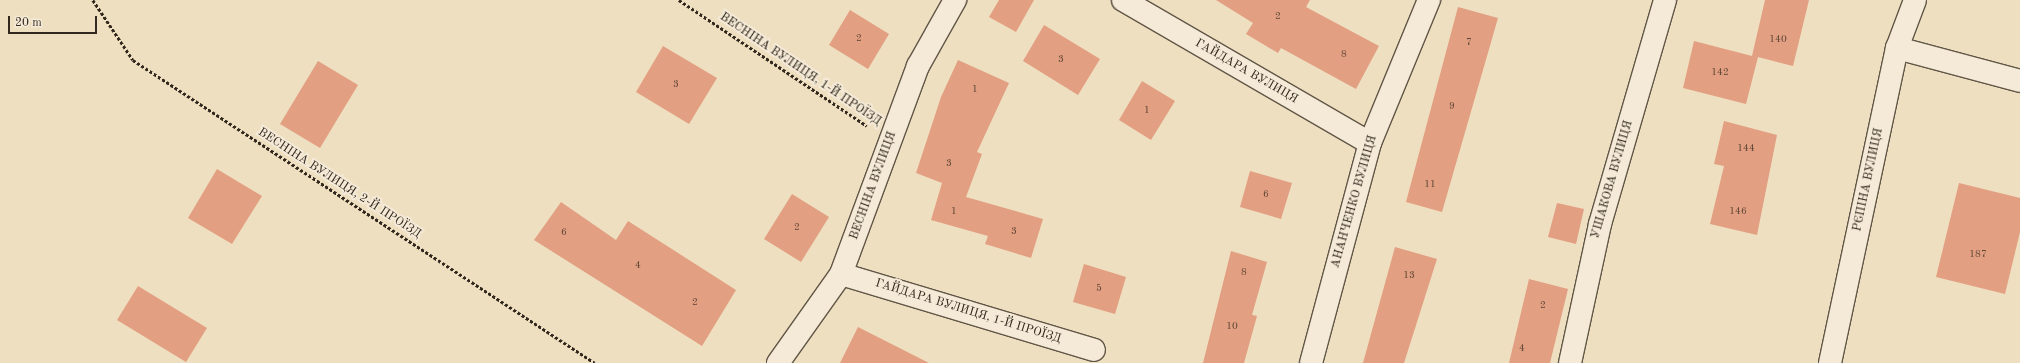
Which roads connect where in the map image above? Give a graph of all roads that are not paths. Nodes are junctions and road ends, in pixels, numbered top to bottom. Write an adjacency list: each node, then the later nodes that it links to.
1 (956, 0): 9 (street, ВЕСНІНА ВУЛИЦЯ)
2 (1123, 0): 8 (street)
3 (1429, 0): 8 (street, АНАНЧЕНКО ВУЛИЦЯ)
4 (1665, 0): 13 (street, УШАКОВА ВУЛИЦЯ)
5 (1914, 0): 6 (street, РЄПІНА ВУЛИЦЯ)
6 (1897, 48): 7 (street); 14 (street, РЄПІНА ВУЛИЦЯ)
7 (2020, 81)
8 (1370, 143): 12 (street, АНАНЧЕНКО ВУЛИЦЯ)
9 (841, 274): 10 (street, ГАЙДАРА ВУЛИЦЯ, 1-Й ПРОЇЗД); 11 (street, ВЕСНІНА ВУЛИЦЯ)
10 (1094, 350)
11 (778, 363)
12 (1311, 363)
13 (1570, 363)
14 (1830, 363)

